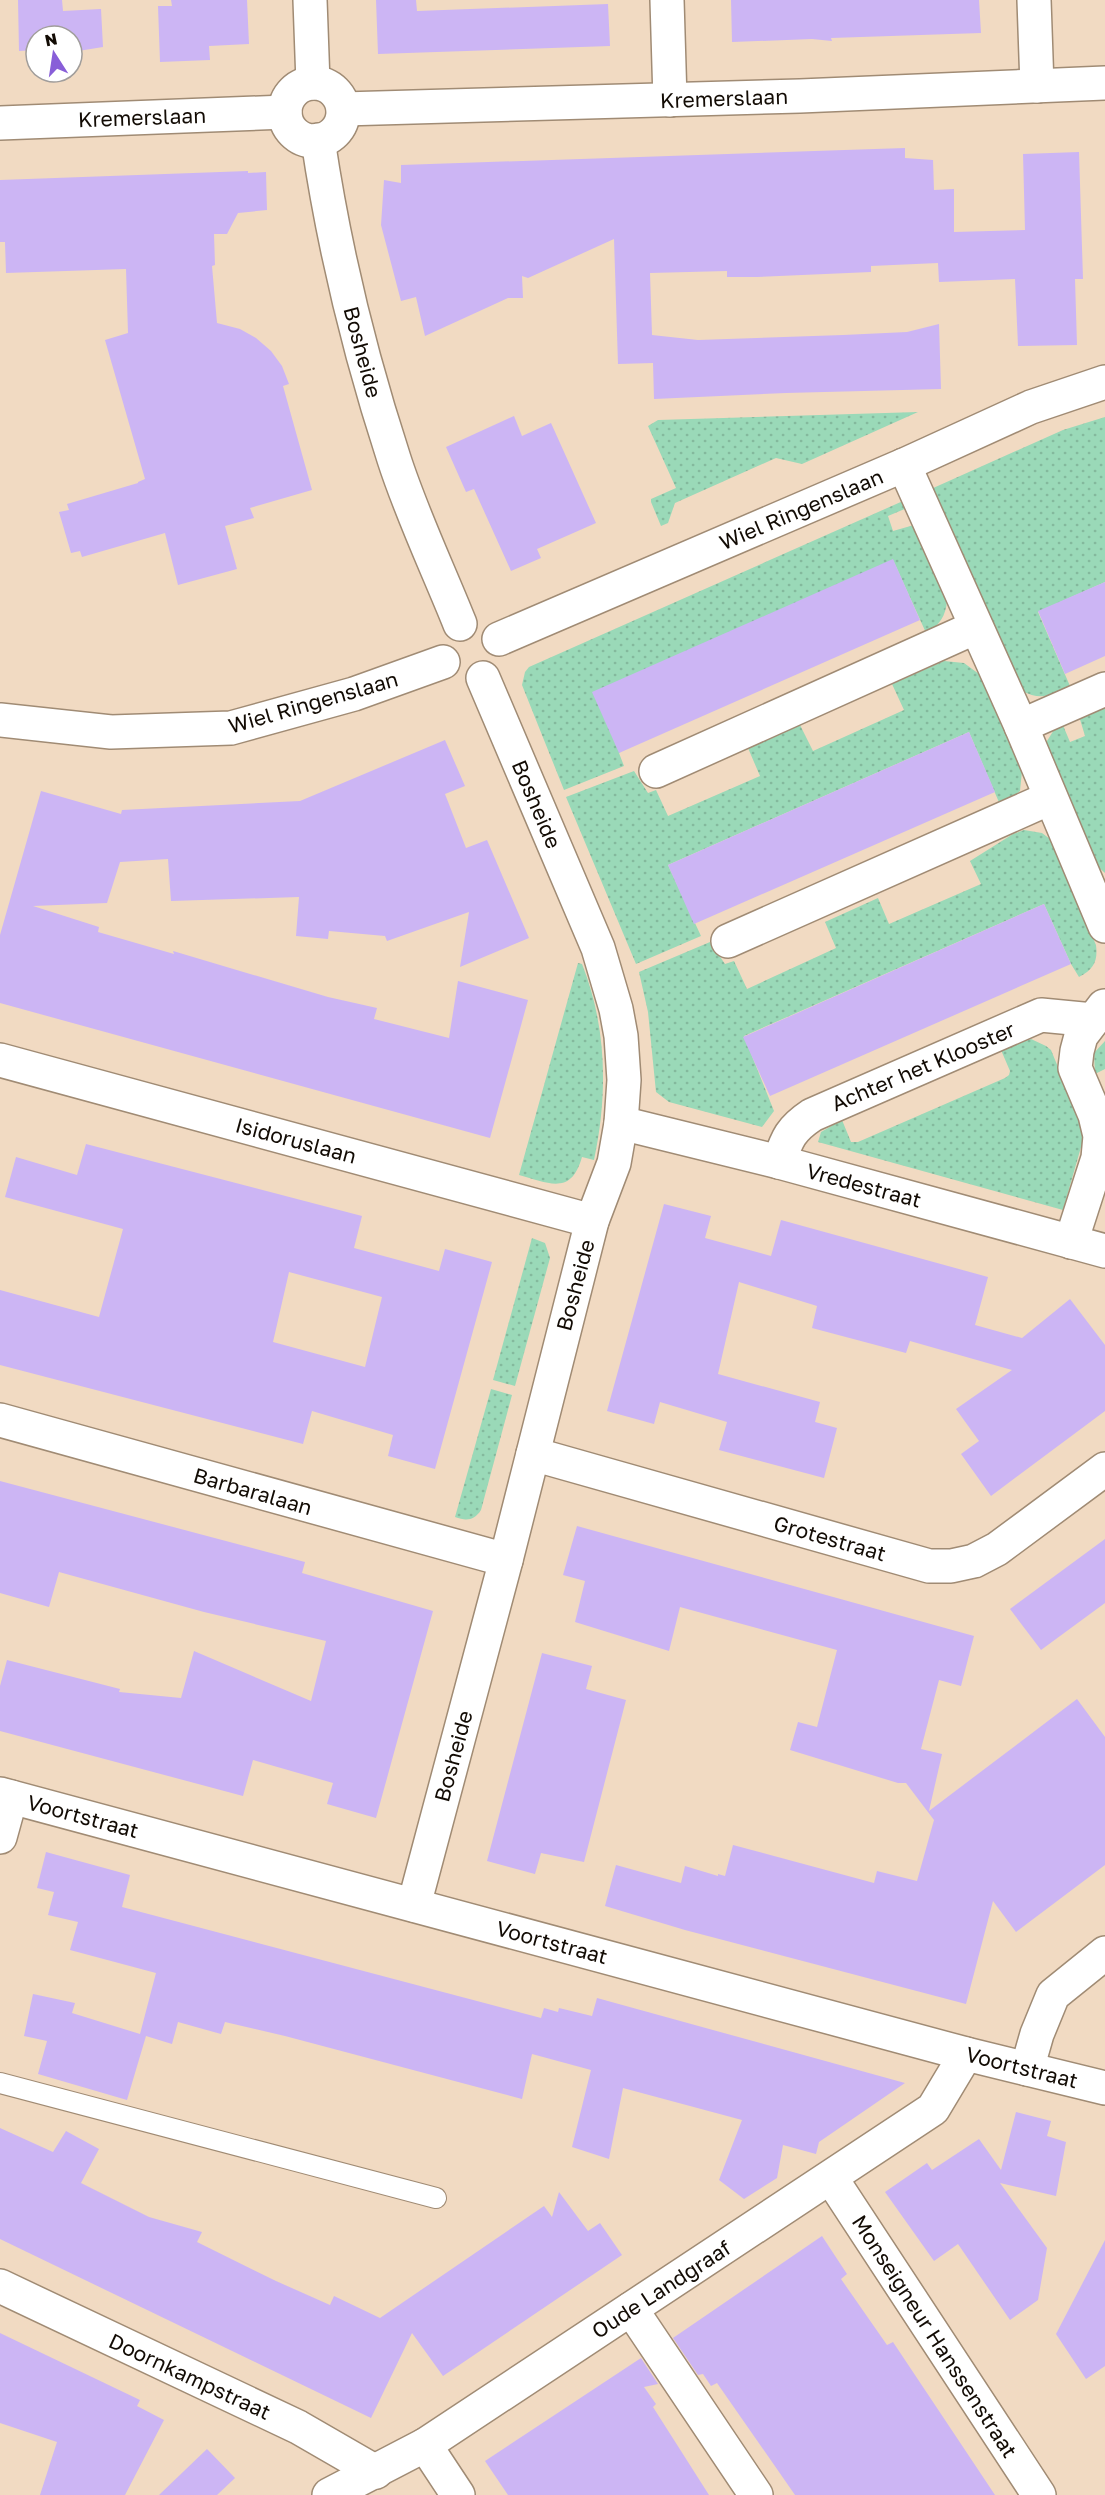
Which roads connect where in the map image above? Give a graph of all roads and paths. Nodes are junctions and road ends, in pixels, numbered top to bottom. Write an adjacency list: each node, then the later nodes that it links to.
1 (310, 0): 4 (street)
2 (667, 0): 7 (street)
3 (1034, 0): 6 (street)
4 (313, 83): 8 (street); 9 (street)
5 (1105, 83): 6 (street, Kremerslaan)
6 (1037, 86): 7 (street, Kremerslaan)
7 (670, 100): 8 (street, Kremerslaan)
8 (343, 110): 11 (street)
9 (285, 111): 10 (street, Kremerslaan); 11 (street)
10 (0, 123)
11 (318, 140): 14 (street, Bosheide)
12 (1105, 382): 13 (street, Wiel Ringenslaan)
13 (904, 465): 15 (street); 16 (street, Wiel Ringenslaan)
14 (460, 624): 16 (street); 17 (street)
15 (976, 627): 21 (street); 22 (street)
16 (499, 639): 18 (street)
17 (444, 662): 18 (street); 20 (street, Wiel Ringenslaan)
18 (483, 678): 28 (street, Bosheide)
19 (1105, 689): 21 (street)
20 (0, 720)
21 (1020, 726): 23 (street)
22 (656, 771)
23 (1050, 798): 24 (street); 25 (street)
24 (1103, 912)
25 (728, 941)
26 (1099, 1012): 29 (street, Achter het Klooster); 30 (street, Achter het Klooster)
27 (0, 1060): 31 (street, Isidoruslaan)
28 (621, 1123): 30 (street, Vredestraat); 31 (street, Bosheide)
29 (1101, 1158): 32 (street, Achter het Klooster)
30 (779, 1162): 32 (street, Vredestraat)
31 (592, 1221): 35 (street, Bosheide)
32 (1071, 1242): 33 (street, Vredestraat)
33 (1105, 1251)
34 (0, 1420): 37 (street, Barbaralaan)
35 (533, 1454): 36 (street, Grotestraat); 37 (street, Bosheide)
36 (1105, 1469)
37 (506, 1560): 40 (street, Bosheide)
38 (6, 1795): 39 (street); 40 (street, Voortstraat)
39 (0, 1837)
40 (414, 1905): 42 (street, Voortstraat)
41 (1105, 1953): 43 (street)
42 (966, 2054): 43 (street, Voortstraat); 46 (street, Oude Landgraaf)
43 (1028, 2069): 45 (street, Voortstraat)
44 (0, 2083): 47 (lane)
45 (1105, 2088)
46 (831, 2178): 49 (street, Oude Landgraaf); 55 (street, Monseigneur Hanssenstraat)
47 (436, 2198)
48 (0, 2286): 51 (street, Doornkampstraat)
49 (631, 2309): 50 (street, Oude Landgraaf); 54 (street)
50 (425, 2445): 51 (street, Oude Landgraaf); 53 (street)
51 (376, 2472): 52 (street, Oude Landgraaf)
52 (329, 2495)
53 (458, 2495)
54 (756, 2495)
55 (1039, 2495)

